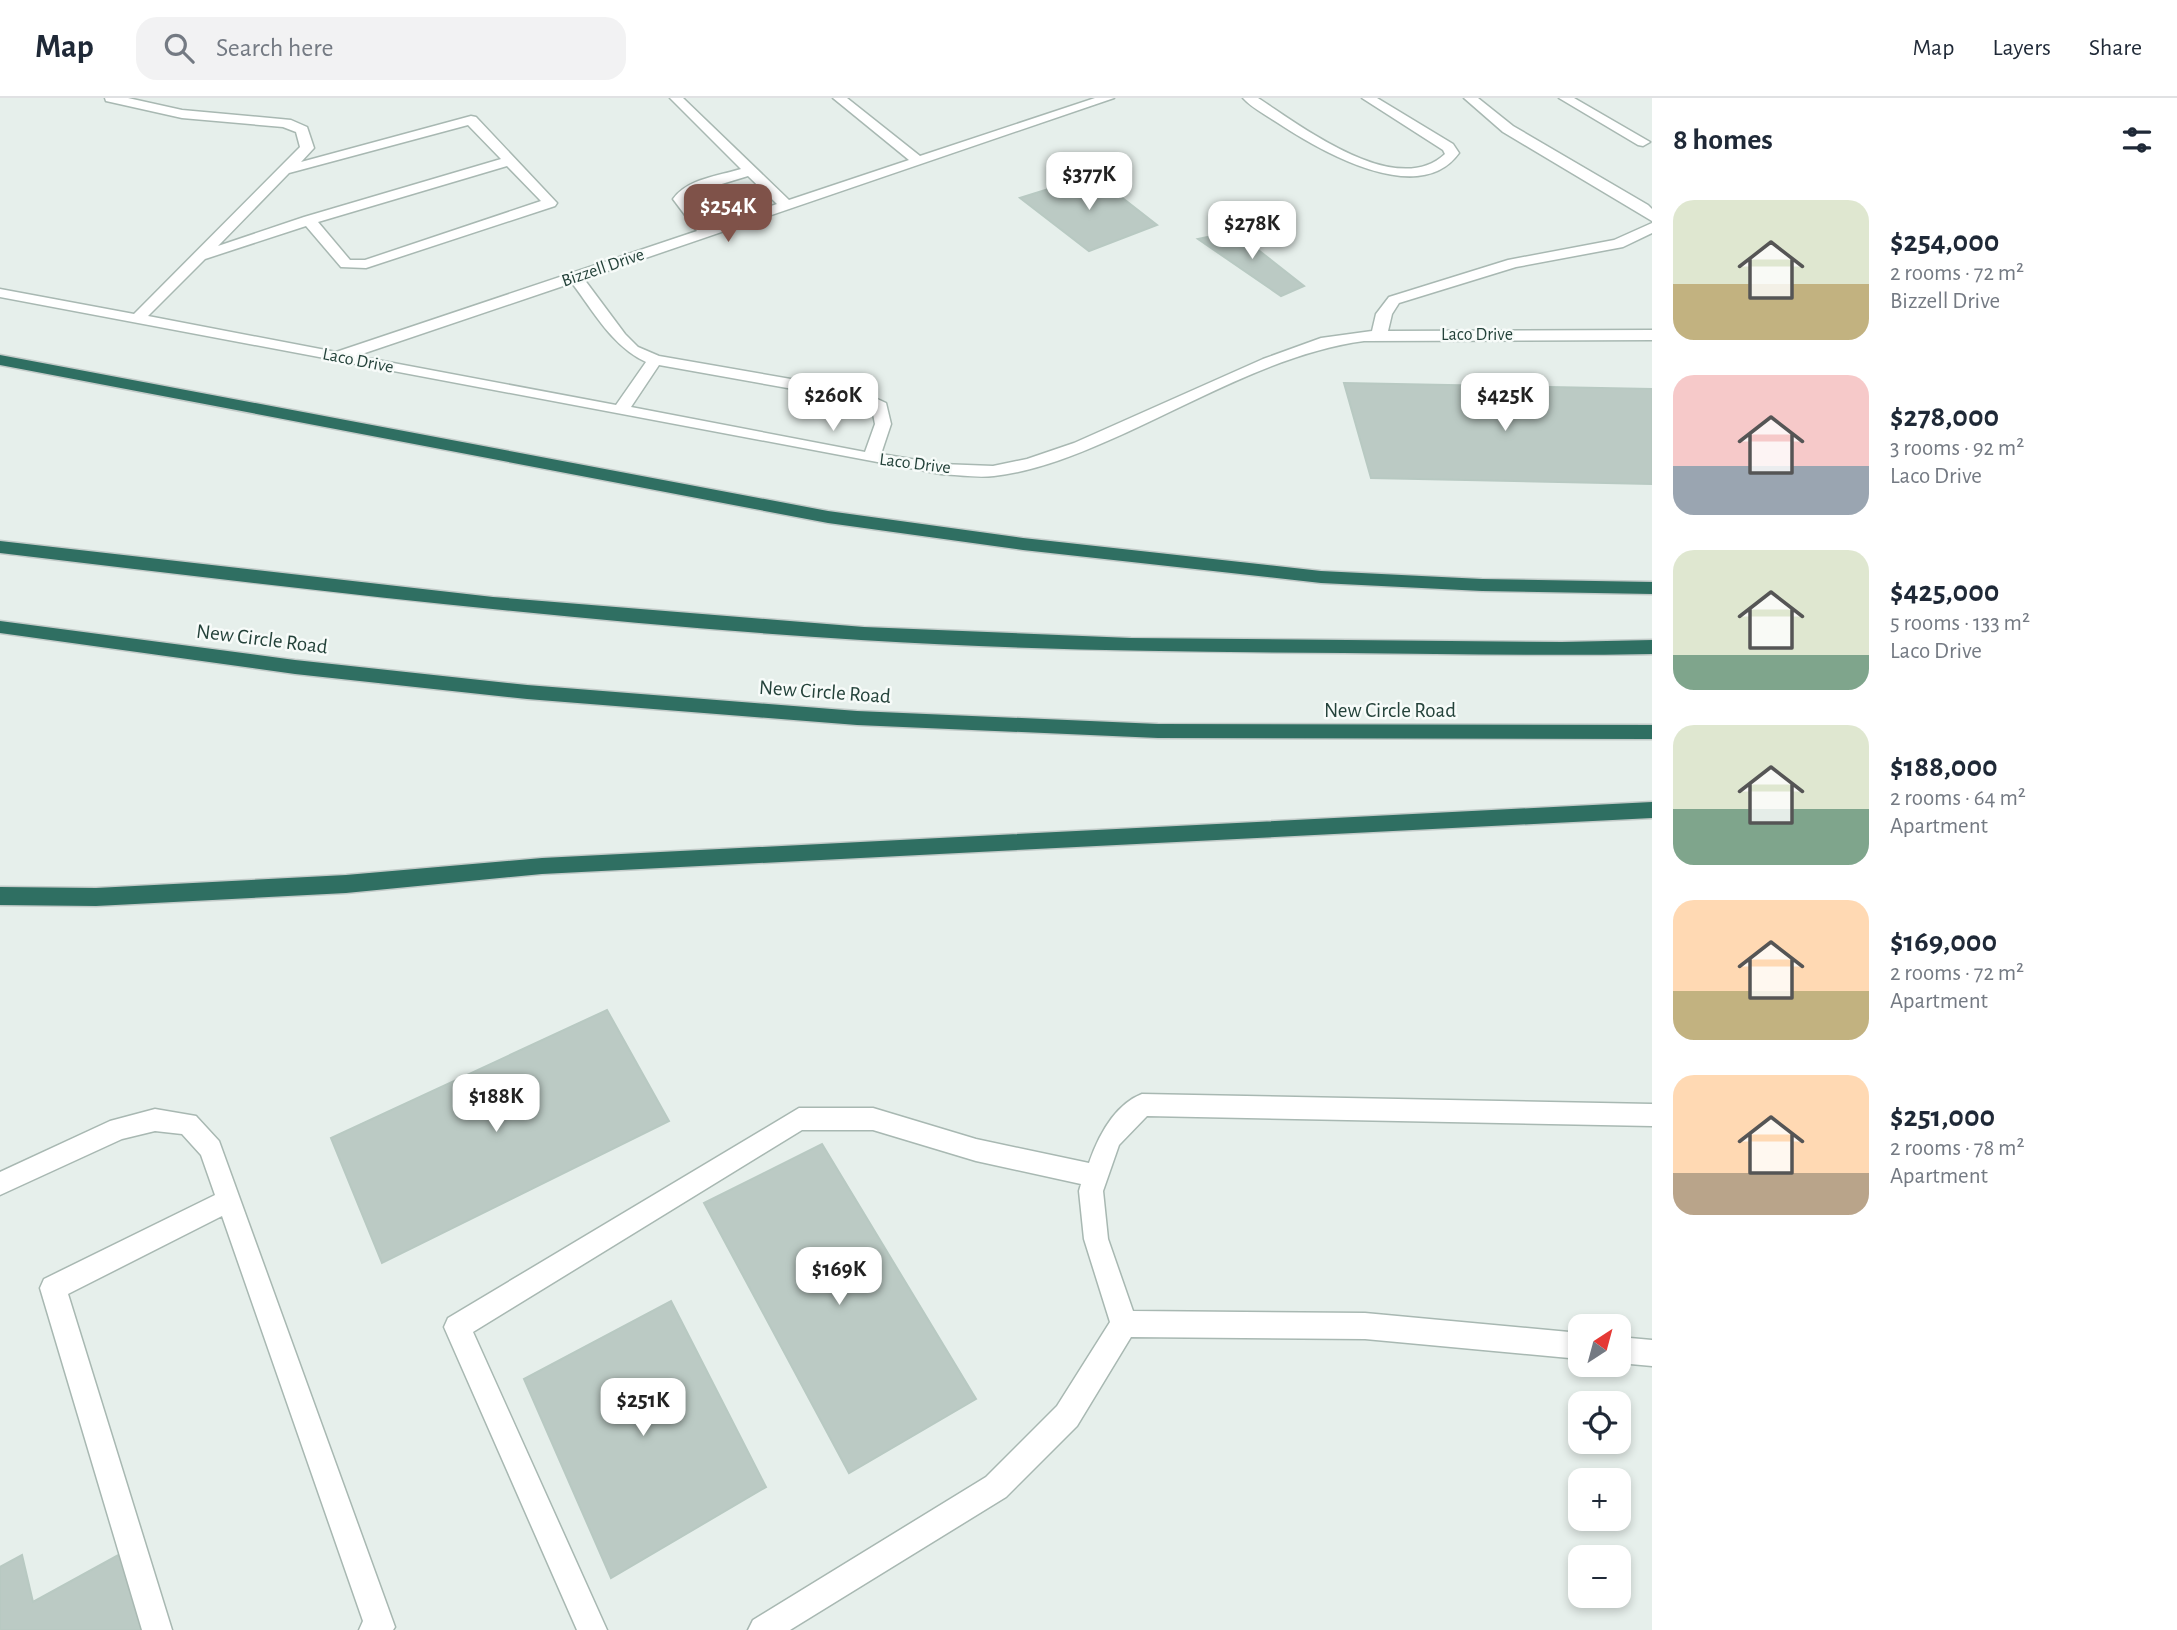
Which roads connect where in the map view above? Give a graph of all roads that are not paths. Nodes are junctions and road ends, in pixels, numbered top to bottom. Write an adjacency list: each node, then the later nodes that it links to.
1 (111, 98): 13 (street)
2 (676, 98): 12 (street)
3 (838, 98): 11 (street)
4 (1108, 98): 11 (street, Bizzell Drive)
5 (1249, 98): 6 (street)
6 (1368, 98)
7 (1470, 98): 15 (street)
8 (1565, 98): 9 (street)
9 (1643, 142)
10 (510, 161): 13 (street); 16 (street); 16 (street)
11 (919, 162): 14 (street, Bizzell Drive)
12 (750, 171): 14 (street); 18 (street)
13 (284, 172): 19 (street)
14 (787, 206): 18 (street, Bizzell Drive)
15 (1652, 217)
16 (309, 220): 19 (street)
17 (1652, 227): 23 (street)
18 (705, 233): 20 (street, Bizzell Drive)
19 (199, 257): 22 (street)
20 (575, 277): 25 (street, Bizzell Drive); 27 (street)
21 (0, 293): 22 (street, Laco Drive)
22 (137, 319): 25 (street, Laco Drive)
23 (1379, 335): 24 (street, Laco Drive); 29 (street, Laco Drive)
24 (1652, 335)
25 (337, 357): 28 (street, Laco Drive)
26 (0, 360): 31 (highway)
27 (655, 360): 28 (street); 29 (street)
28 (620, 411): 29 (street, Laco Drive)
29 (871, 458)
30 (0, 547): 33 (highway)
31 (1652, 588)
32 (0, 627): 34 (highway, New Circle Road)
33 (1652, 648)
34 (1652, 732)
35 (1652, 810): 36 (highway)
36 (0, 895)
37 (1652, 1115): 38 (street)
38 (1096, 1176): 41 (street); 47 (street)
39 (0, 1184): 40 (street)
40 (228, 1201): 45 (street); 46 (street)
41 (1124, 1324): 42 (street); 48 (street)
42 (1568, 1345)
43 (1631, 1351): 44 (street)
44 (1652, 1353)
45 (157, 1630)
46 (374, 1630)
47 (592, 1630)
48 (763, 1630)

